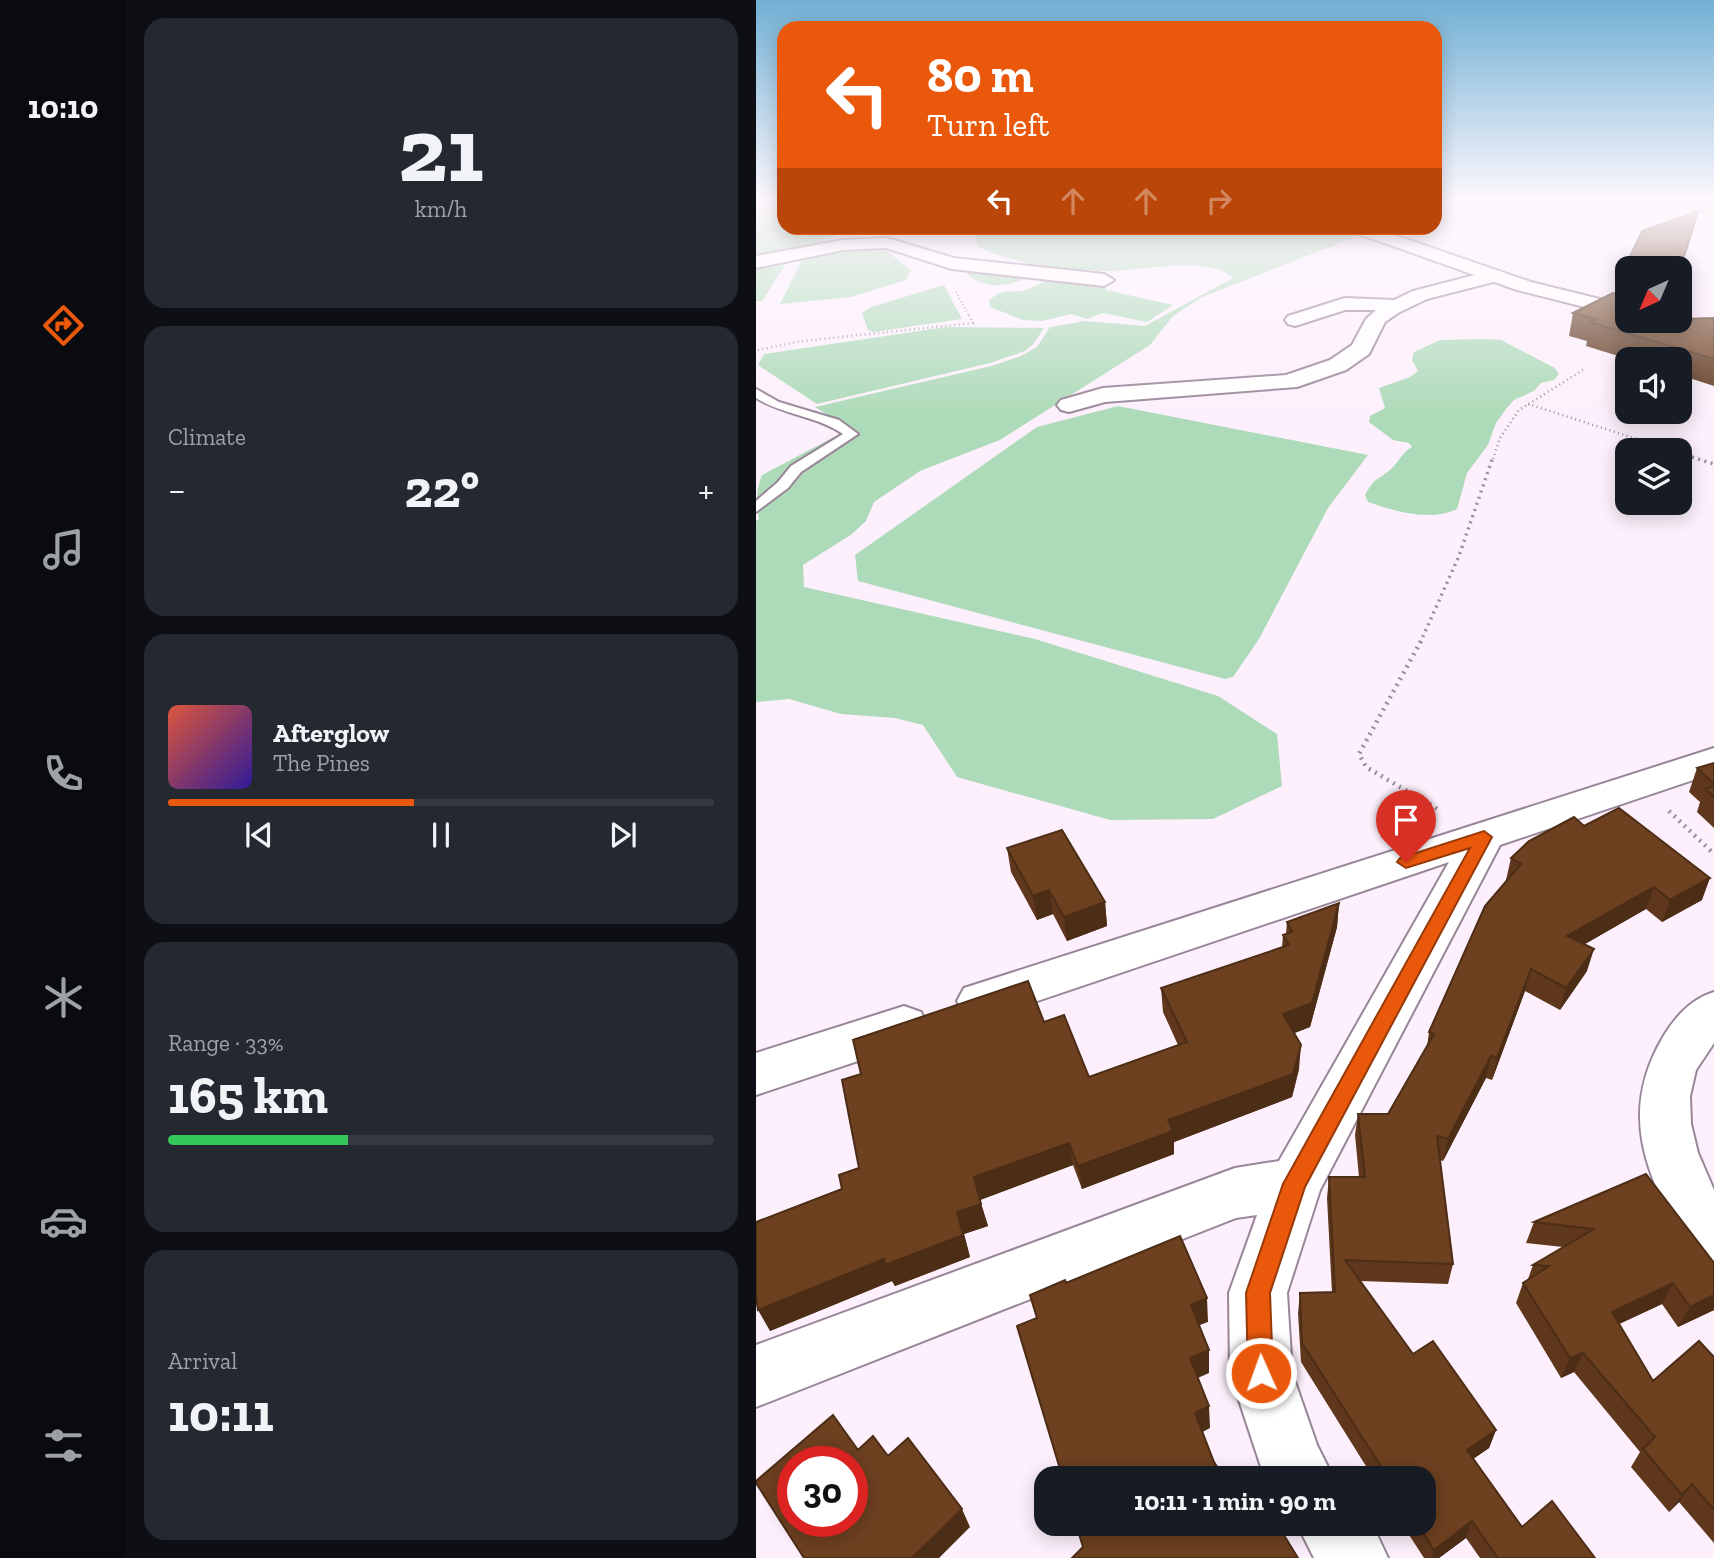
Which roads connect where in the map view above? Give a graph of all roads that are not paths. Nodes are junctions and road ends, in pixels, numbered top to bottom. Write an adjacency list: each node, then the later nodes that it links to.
1 (1026, 272): 4 (street)
2 (1482, 272): 3 (street)
3 (1494, 276): 5 (street); 6 (street)
4 (1104, 281)
5 (1397, 306): 7 (street); 9 (street)
6 (1615, 309)
7 (1295, 320)
8 (756, 393): 10 (lane)
9 (1069, 405)
10 (756, 508)
11 (1714, 760): 12 (street)
12 (1484, 837): 14 (street); 15 (street)
13 (1714, 1011): 16 (street)
14 (756, 1074)
15 (1295, 1184): 17 (street); 18 (street)
16 (1714, 1245)
17 (756, 1377)
18 (1292, 1466)
19 (1339, 1536): 20 (street)
20 (1354, 1558)

